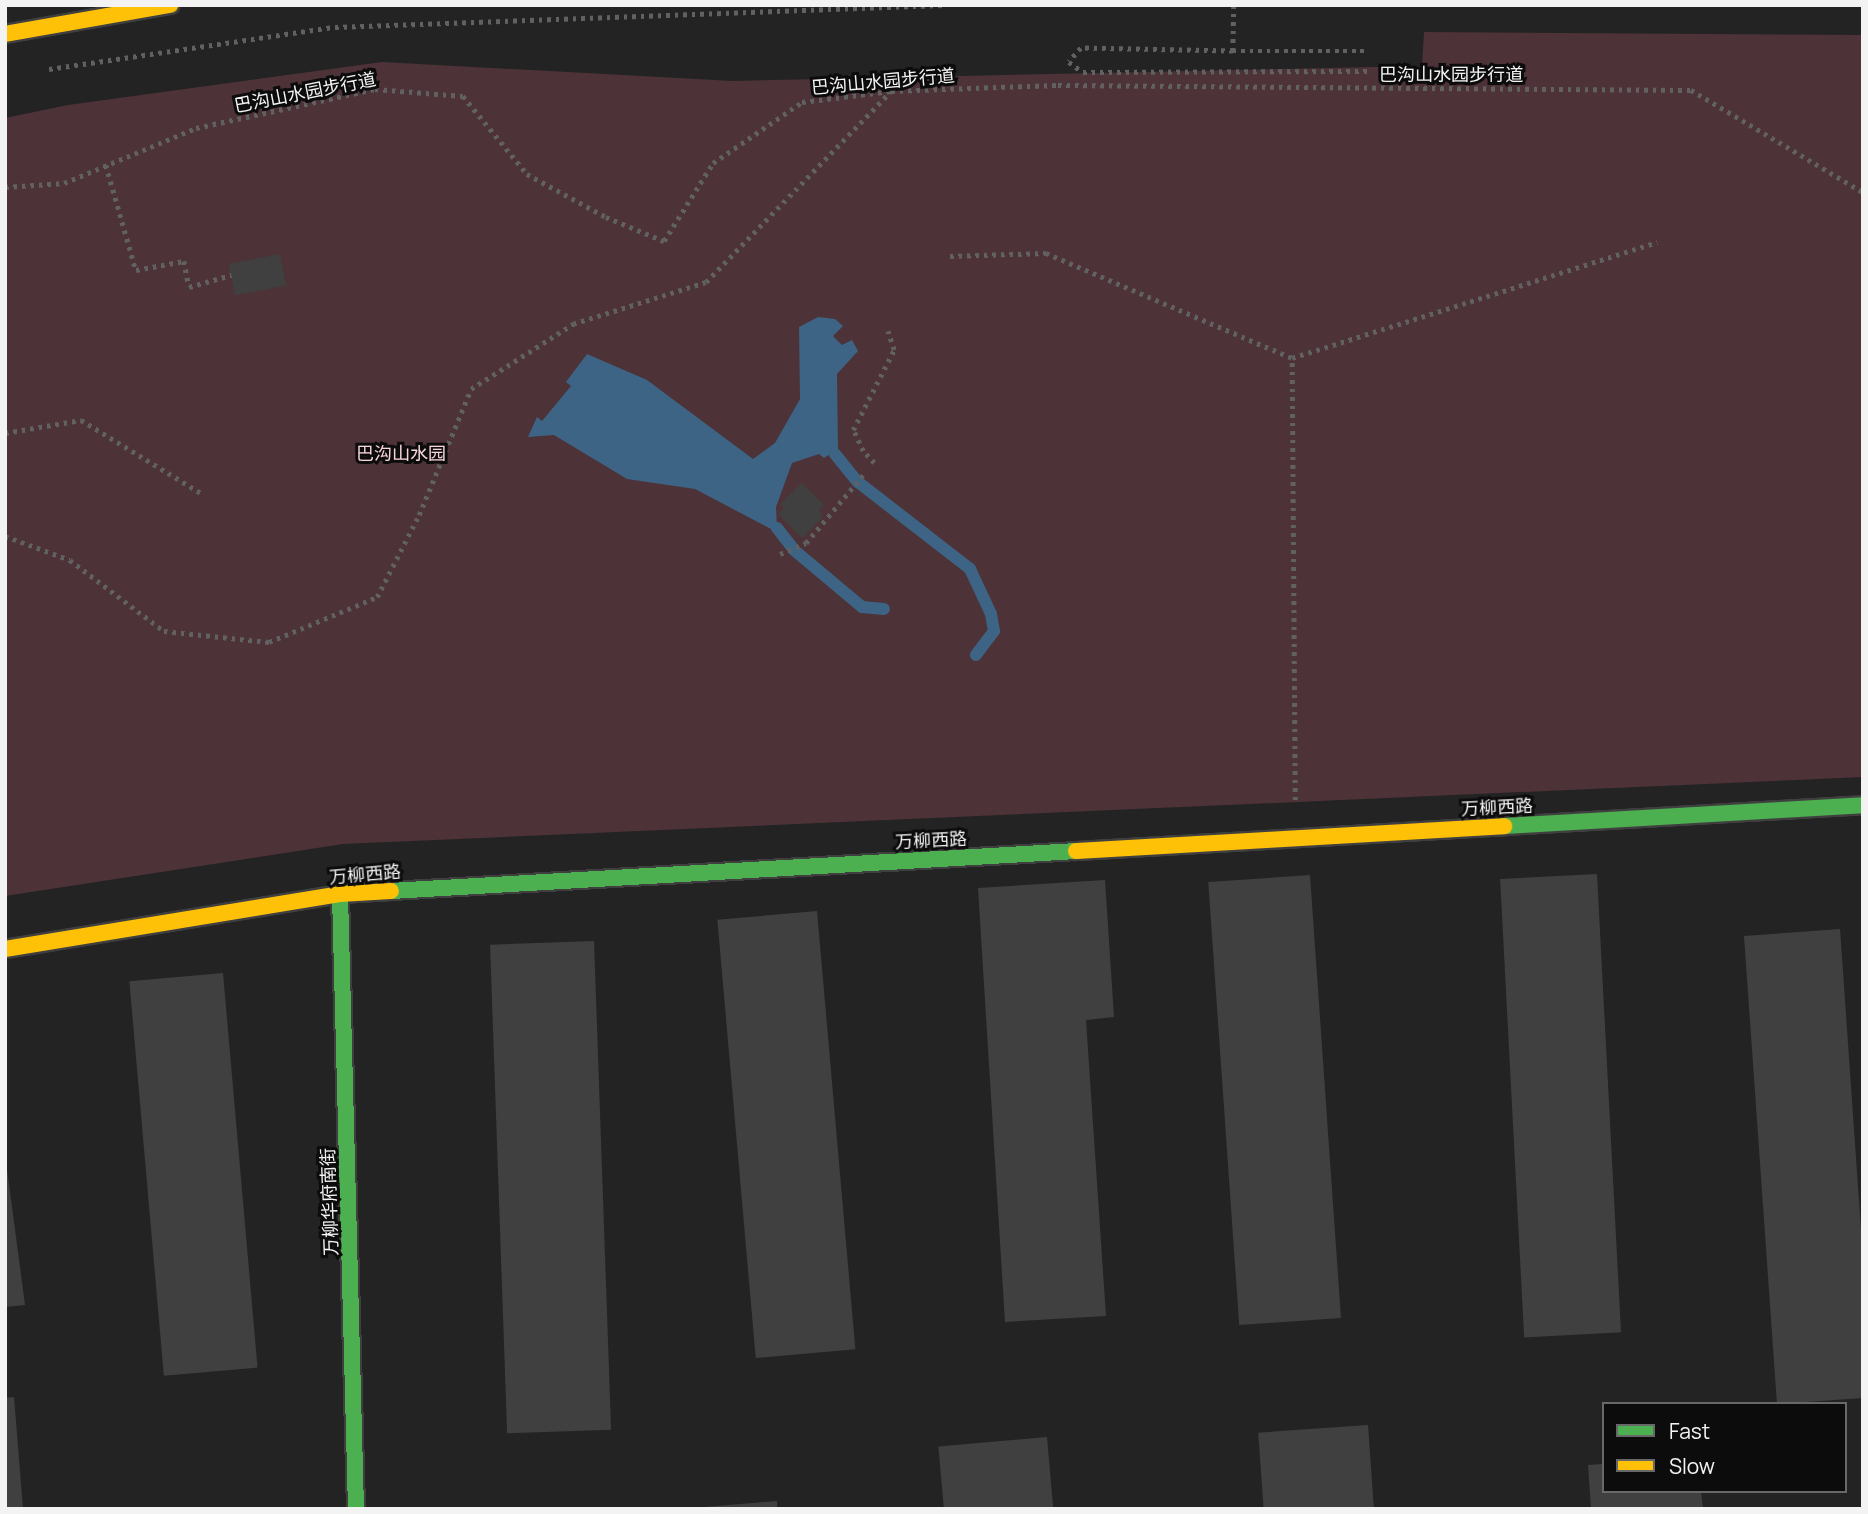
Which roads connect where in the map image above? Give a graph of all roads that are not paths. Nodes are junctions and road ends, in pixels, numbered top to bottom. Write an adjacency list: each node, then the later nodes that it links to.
1 (170, 5): 2 (main road)
2 (5, 34)
3 (1863, 805): 4 (main road, 万柳西路)
4 (340, 894): 5 (main road, 万柳西路); 6 (main road, 万柳华府南街)
5 (5, 949)
6 (356, 1509)

